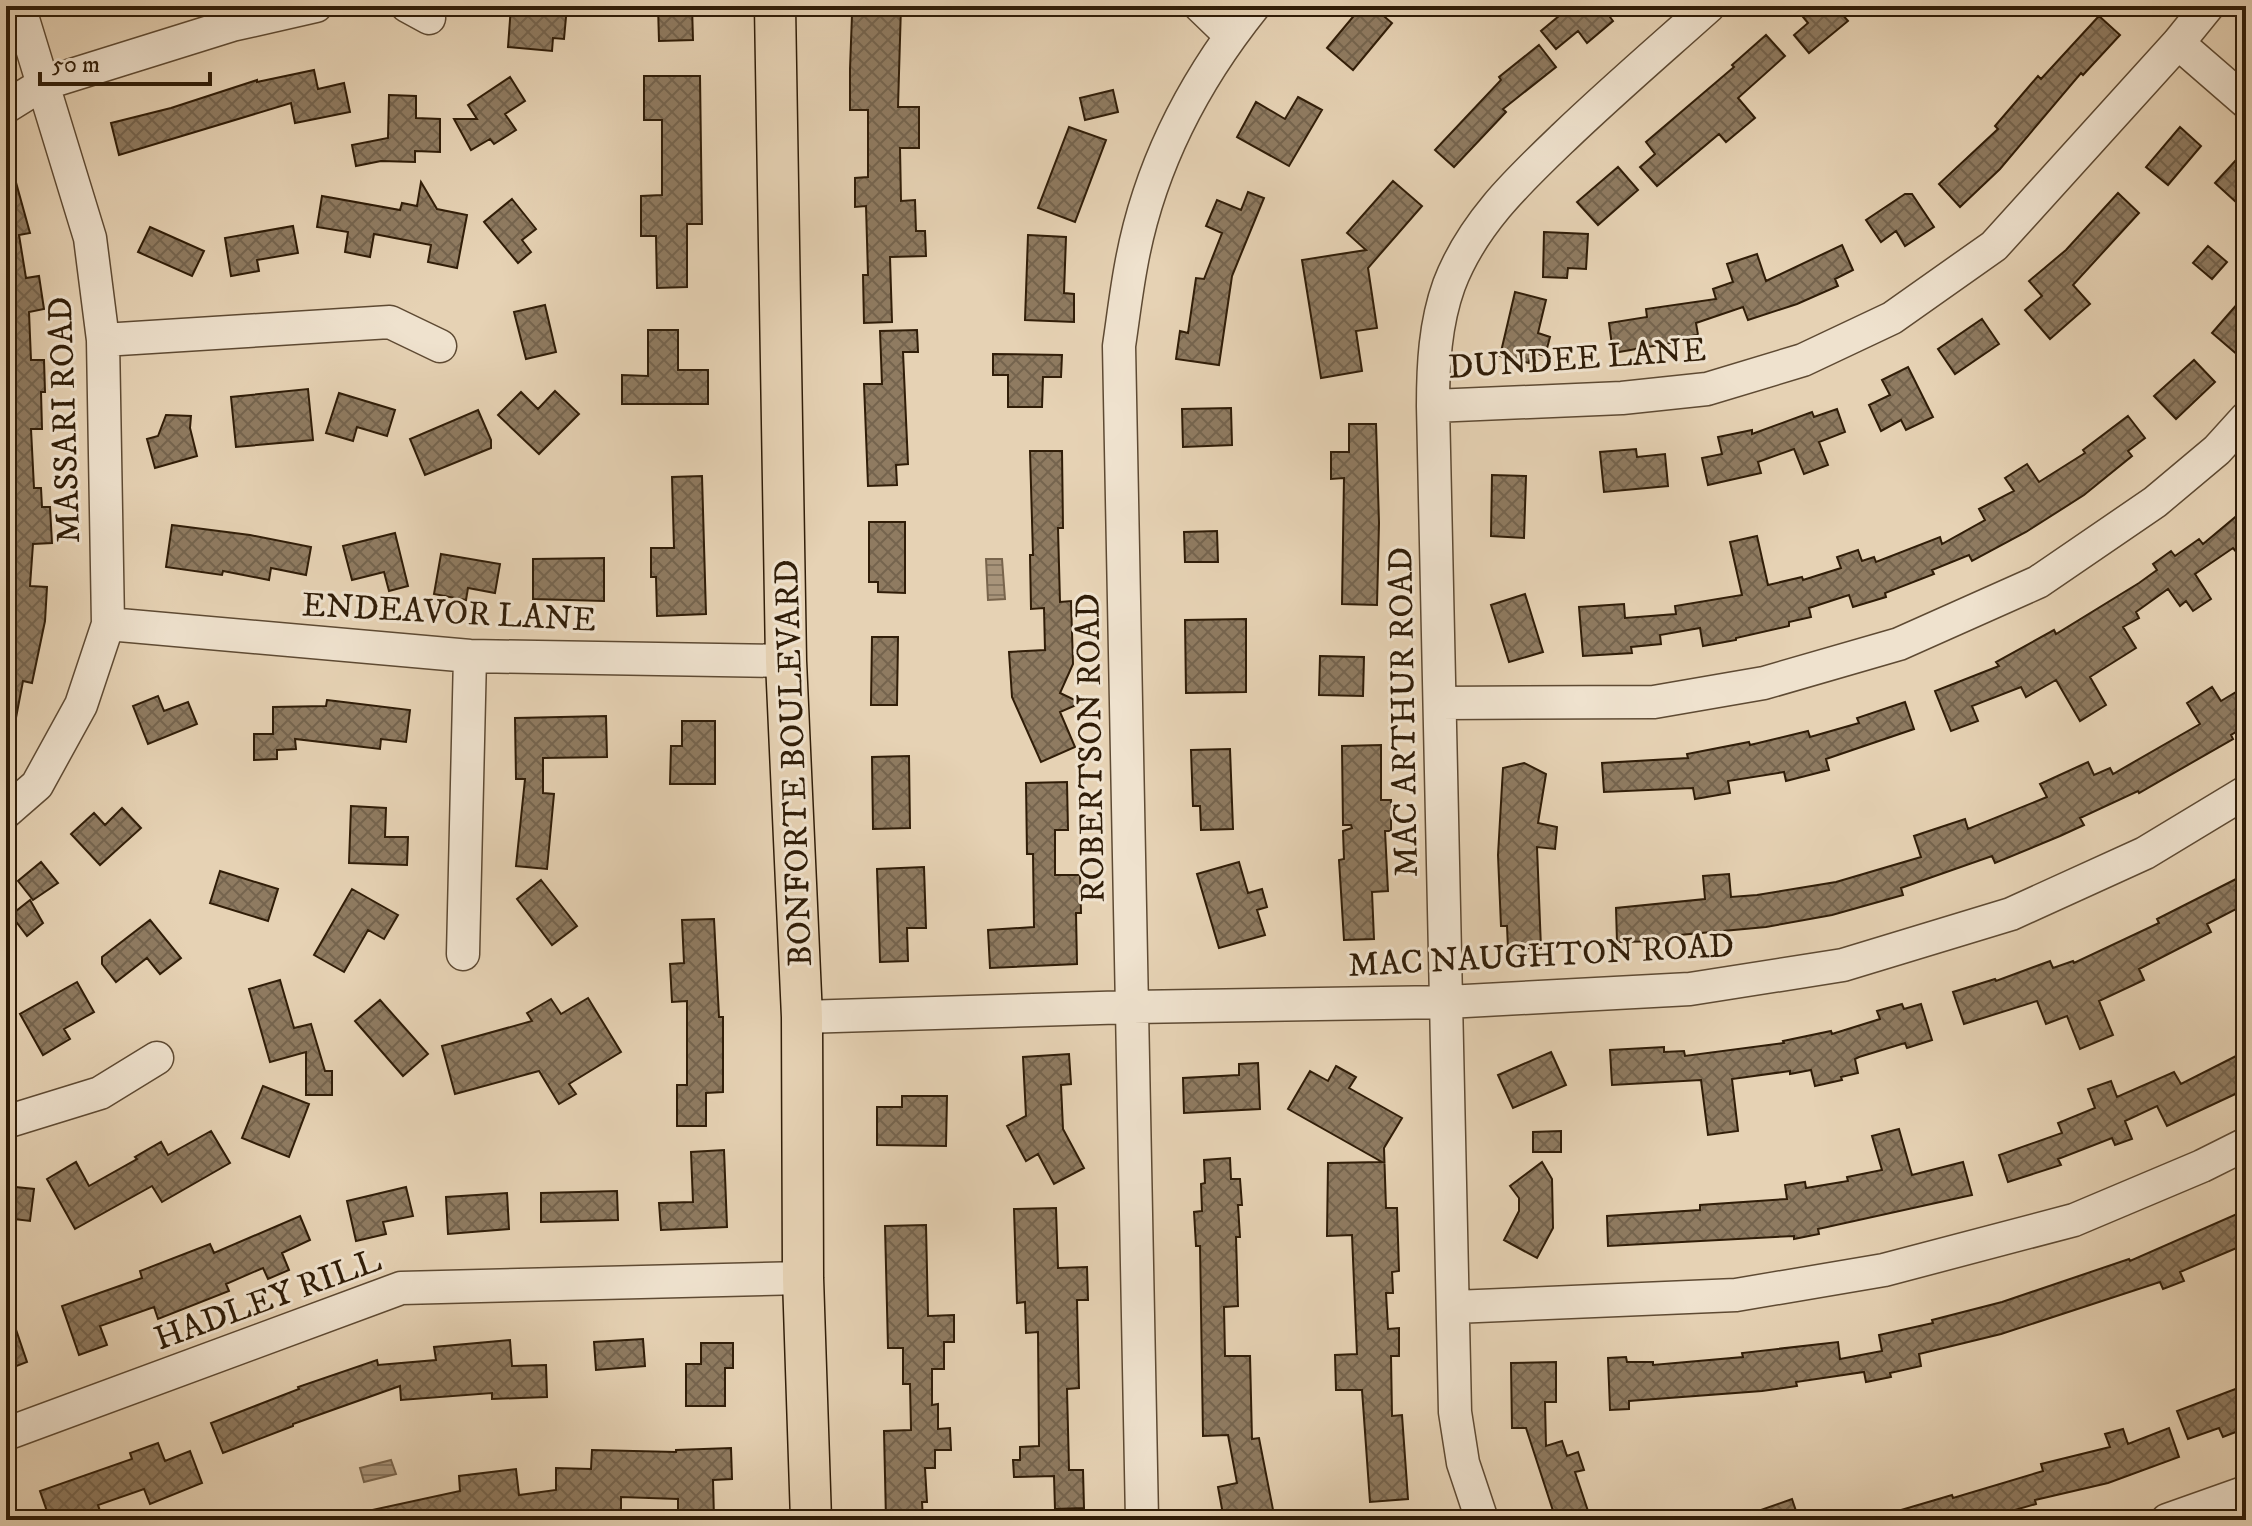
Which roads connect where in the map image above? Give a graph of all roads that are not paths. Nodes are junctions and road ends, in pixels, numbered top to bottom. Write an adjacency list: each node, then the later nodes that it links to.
1 (19, 6): 10 (street, MASSARI ROAD)
2 (316, 6): 10 (street)
3 (775, 6): 19 (main road, BONFORTE BOULEVARD)
4 (1200, 6): 8 (street)
5 (1254, 6): 8 (street, ROBERTSON ROAD)
6 (1709, 6): 15 (street, MAC ARTHUR ROAD)
7 (2208, 6): 9 (street, DUNDEE LANE)
8 (1230, 35): 25 (street, ROBERTSON ROAD)
9 (2178, 43): 11 (street); 15 (street, DUNDEE LANE)
10 (43, 84): 12 (street); 13 (street, MASSARI ROAD)
11 (2246, 102)
12 (6, 107)
13 (103, 340): 14 (street); 17 (street, MASSARI ROAD)
14 (440, 346)
15 (1433, 406): 20 (street, MAC ARTHUR ROAD)
16 (2246, 418): 20 (street)
17 (108, 624): 18 (street, ENDEAVOR LANE); 22 (street, MASSARI ROAD)
18 (470, 656): 19 (street, ENDEAVOR LANE); 23 (street)
19 (786, 661): 26 (main road, BONFORTE BOULEVARD)
20 (1440, 703): 24 (street, MAC ARTHUR ROAD)
21 (2246, 792): 24 (street, MAC NAUGHTON ROAD)
22 (6, 812)
23 (463, 954)
24 (1447, 1002): 25 (street, MAC NAUGHTON ROAD); 31 (street, MAC ARTHUR ROAD)
25 (1133, 1007): 26 (street, MAC NAUGHTON ROAD); 35 (street, ROBERTSON ROAD)
26 (802, 1017): 30 (main road, BONFORTE BOULEVARD)
27 (157, 1058): 28 (street)
28 (6, 1122)
29 (2246, 1144): 31 (street)
30 (803, 1278): 32 (street, HADLEY RILL); 34 (main road, BONFORTE BOULEVARD)
31 (1454, 1307): 36 (street, MAC ARTHUR ROAD)
32 (6, 1434)
33 (2246, 1492): 37 (street)
34 (811, 1520)
35 (1142, 1520)
36 (1482, 1520)
37 (2167, 1520)

